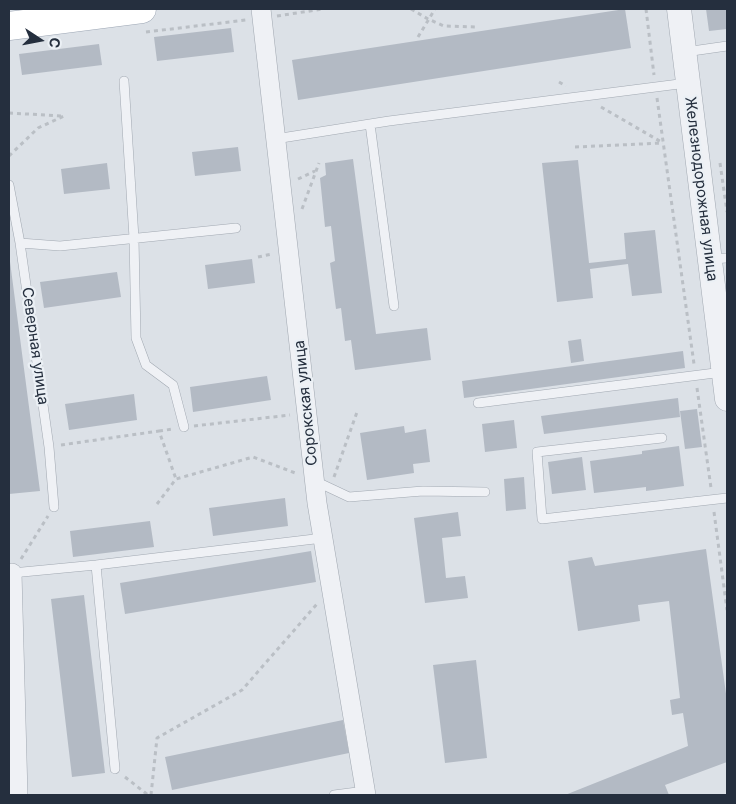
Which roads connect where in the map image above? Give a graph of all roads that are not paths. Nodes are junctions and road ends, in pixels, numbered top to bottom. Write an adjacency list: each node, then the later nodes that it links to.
1 (679, 9): 6 (street, Железнодорожная улица)
2 (261, 13): 10 (street, Сорокская улица)
3 (144, 20): 4 (main road)
4 (9, 26)
5 (727, 46): 6 (lane)
6 (685, 52): 8 (street, Железнодорожная улица)
7 (124, 81): 14 (lane)
8 (688, 82): 9 (lane); 16 (street, Железнодорожная улица)
9 (370, 124): 10 (lane); 17 (lane)
10 (275, 139): 23 (street, Сорокская улица)
11 (9, 185): 13 (lane, Северная улица)
12 (236, 228): 14 (lane)
13 (13, 231): 15 (lane, Северная улица)
14 (134, 238): 15 (lane); 21 (lane)
15 (20, 243): 26 (lane, Северная улица)
16 (718, 259): 18 (street, Железнодорожная улица)
17 (394, 306)
18 (724, 372): 19 (street, Железнодорожная улица); 20 (lane)
19 (727, 399)
20 (478, 403)
21 (184, 427)
22 (662, 438): 25 (lane)
23 (323, 484): 24 (lane); 27 (street, Сорокская улица)
24 (485, 492)
25 (727, 498)
26 (54, 507)
27 (323, 538): 28 (lane); 32 (street, Сорокская улица)
28 (96, 566): 29 (lane); 31 (lane)
29 (12, 573): 30 (street)
30 (13, 756): 33 (street)
31 (115, 769)
32 (365, 793): 34 (lane)
33 (18, 795)
34 (334, 795)

